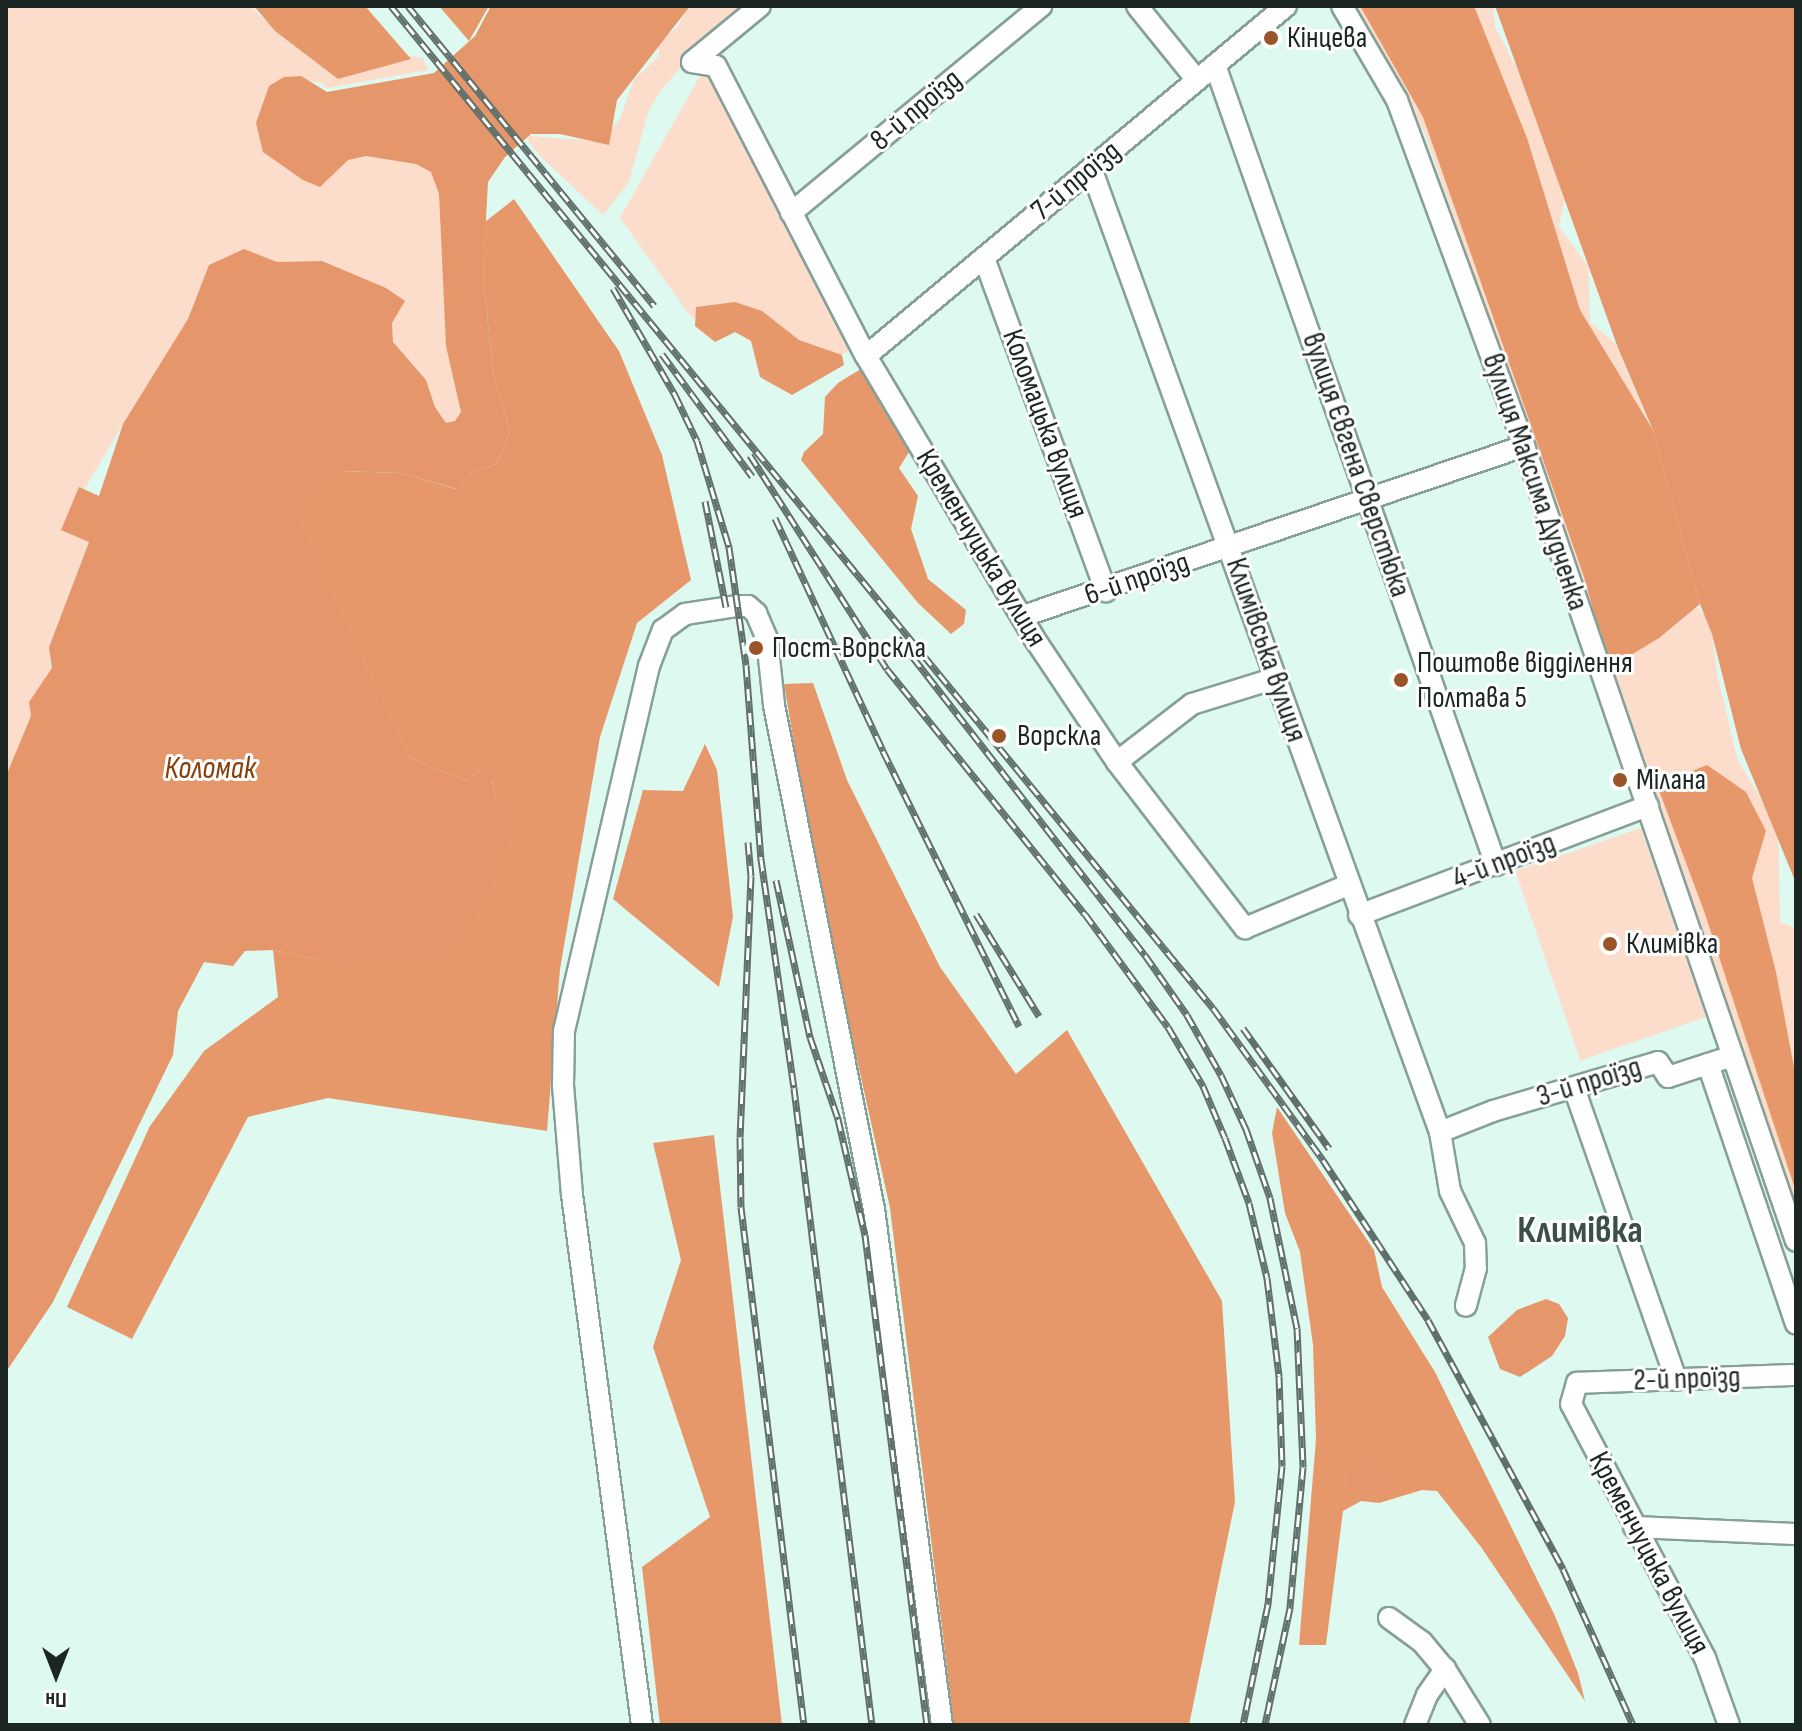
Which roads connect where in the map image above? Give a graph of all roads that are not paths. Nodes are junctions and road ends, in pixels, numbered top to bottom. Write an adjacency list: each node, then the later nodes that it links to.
1 (760, 6): 9 (street, Кременчуцька вулиця)
2 (1041, 6): 9 (street, 8-й проїзд)
3 (1137, 6): 7 (street)
4 (1286, 6): 6 (street, 7-й проїзд)
5 (1342, 6): 12 (street, вулиця Максима Дудченка)
6 (1215, 65): 7 (street, 7-й проїзд); 13 (street, вулиця Євгена Сверстюка)
7 (1197, 80): 8 (street, 7-й проїзд)
8 (1091, 168): 10 (street, 7-й проїзд); 14 (street, Климівська вулиця)
9 (791, 213): 11 (street, Кременчуцька вулиця)
10 (984, 258): 11 (street, 7-й проїзд); 15 (street, Коломацька вулиця)
11 (866, 356): 16 (street, Кременчуцька вулиця)
12 (1524, 446): 13 (street, 6-й проїзд); 19 (street, вулиця Максима Дудченка)
13 (1368, 499): 14 (street, 6-й проїзд); 20 (street, вулиця Євгена Сверстюка)
14 (1230, 547): 15 (street, 6-й проїзд); 17 (street, Климівська вулиця)
15 (1106, 591): 16 (street, 6-й проїзд)
16 (1023, 616): 18 (street, Кременчуцька вулиця)
17 (1276, 678): 18 (street); 21 (street, Климівська вулиця)
18 (1117, 762): 21 (street, Кременчуцька вулиця)
19 (1648, 806): 20 (street, 4-й проїзд); 23 (street, вулиця Максима Дудченка)
20 (1496, 865): 22 (street, 4-й проїзд)
21 (1348, 885): 22 (street, Климівська вулиця)
22 (1359, 915): 26 (street, Климівська вулиця)
23 (1733, 1056): 24 (street, 3-й проїзд); 27 (street, вулиця Максима Дудченка)
24 (1708, 1064): 25 (street, 3-й проїзд); 29 (street)
25 (1574, 1088): 26 (street, 3-й проїзд); 31 (street)
26 (1440, 1132): 28 (street)
27 (1796, 1241)
28 (1466, 1306)
29 (1796, 1324)
30 (1796, 1375): 31 (street, 2-й проїзд)
31 (1676, 1380): 32 (street, 2-й проїзд)
32 (1577, 1383): 33 (street, Кременчуцька вулиця)
33 (1634, 1527): 34 (street); 41 (street, Кременчуцька вулиця)
34 (1796, 1534)
35 (1389, 1618): 36 (street)
36 (1445, 1669): 39 (street); 40 (street)
37 (642, 1725): 38 (street)
38 (942, 1725)
39 (1415, 1725)
40 (1480, 1725)
41 (1729, 1725)

